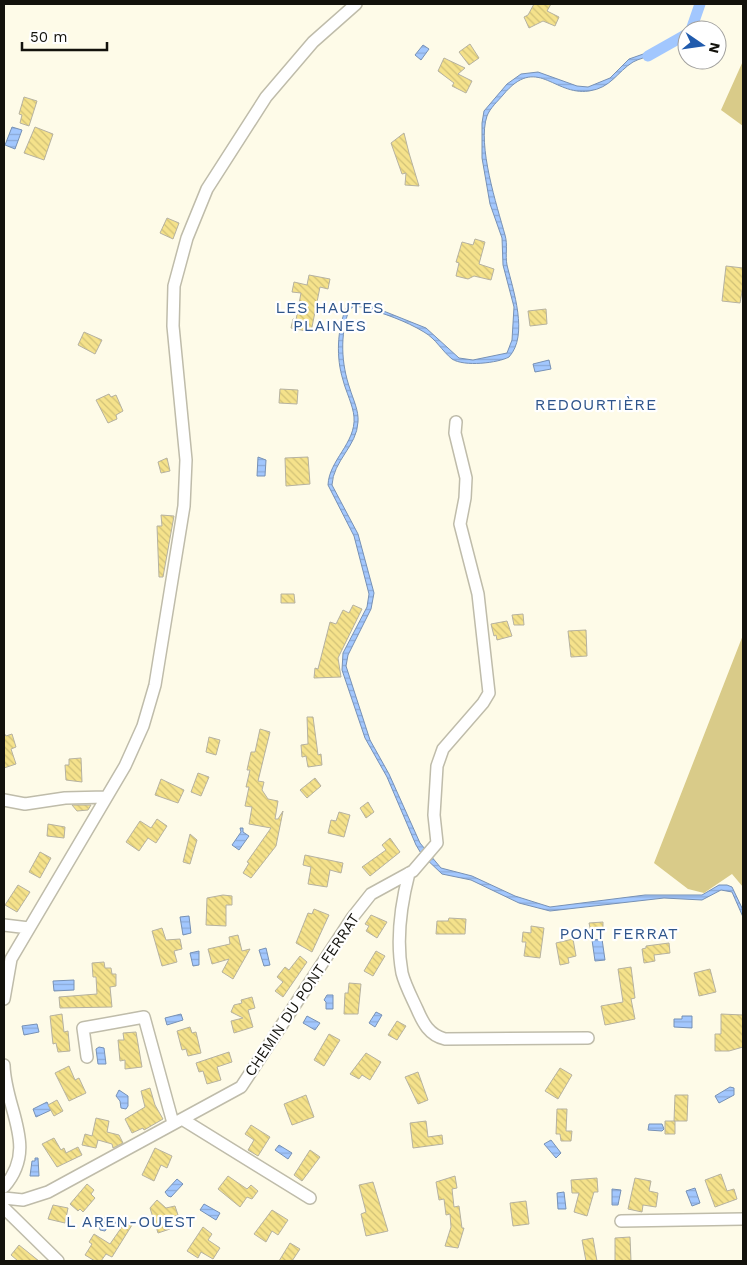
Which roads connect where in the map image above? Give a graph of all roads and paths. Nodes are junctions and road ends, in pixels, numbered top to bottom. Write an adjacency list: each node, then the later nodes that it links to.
1 (356, 4): 3 (street)
2 (456, 422): 5 (street, CHEMIN DU PONT FERRAT)
3 (106, 797): 4 (street); 7 (street)
4 (4, 800)
5 (410, 873): 9 (street); 12 (street, CHEMIN DU PONT FERRAT)
6 (4, 925): 7 (street)
7 (30, 928): 8 (street)
8 (4, 999)
9 (588, 1038)
10 (87, 1057): 12 (street)
11 (4, 1065): 13 (street)
12 (177, 1121): 14 (street, CHEMIN DU PONT FERRAT); 15 (street)
13 (4, 1187)
14 (4, 1198)
15 (310, 1198)
16 (4, 1208): 19 (street)
17 (743, 1219): 18 (street)
18 (621, 1221)
19 (58, 1261)

